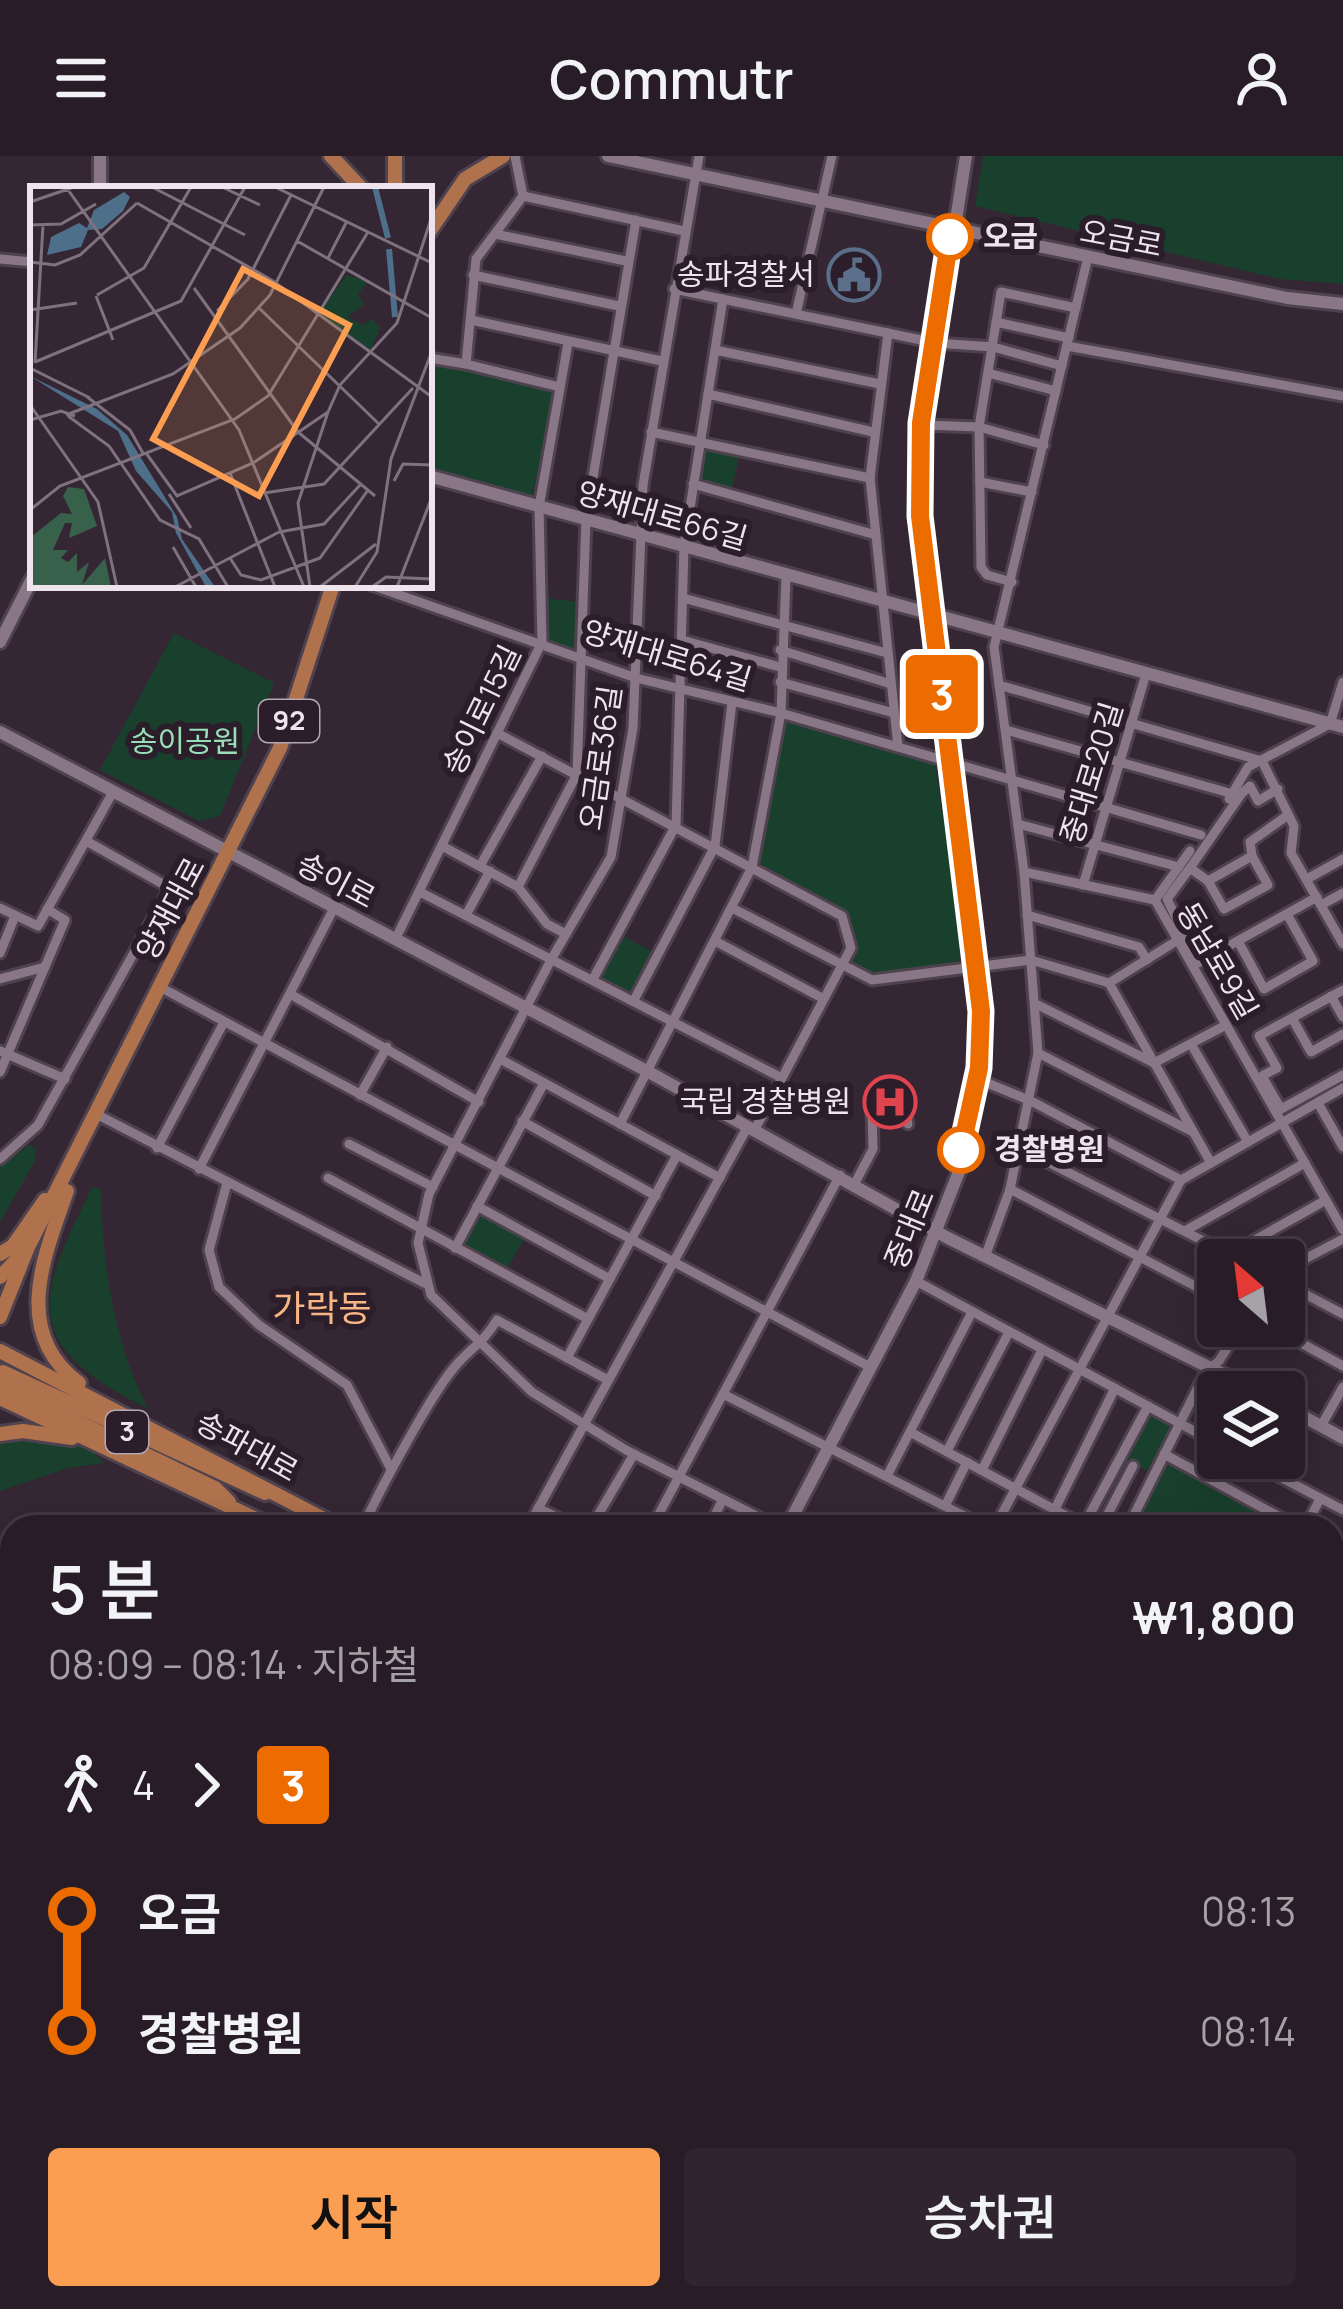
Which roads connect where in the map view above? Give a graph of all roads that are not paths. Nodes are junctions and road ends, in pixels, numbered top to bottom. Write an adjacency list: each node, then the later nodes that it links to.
1 (331, 156): 9 (main road)
2 (503, 156): 13 (main road)
3 (515, 156): 10 (street)
4 (608, 156): 8 (street, 오금로)
5 (699, 156): 8 (street, 오금로36길)
6 (832, 156): 11 (street)
7 (966, 156): 14 (street, 중대로)
8 (696, 175): 11 (street, 오금로); 15 (street, 오금로36길)
9 (359, 186)
10 (524, 196): 12 (street); 16 (street)
11 (821, 201): 14 (street, 오금로); 27 (street)
12 (636, 220): 15 (street); 19 (street)
13 (432, 228)
14 (955, 228): 17 (street, 오금로); 33 (street, 중대로)
15 (684, 230): 22 (street, 오금로36길)
16 (495, 234): 19 (street); 21 (street)
17 (1088, 256): 24 (street, 오금로); 26 (street)
18 (0, 259): 20 (street)
19 (626, 261): 25 (street)
20 (30, 262)
21 (473, 275): 25 (street); 28 (street)
22 (674, 290): 23 (street); 38 (street, 오금로36길)
23 (723, 299): 27 (street); 35 (street)
24 (1343, 304)
25 (619, 305): 36 (street)
26 (1076, 308): 29 (street); 31 (street)
27 (796, 314): 30 (street)
28 (471, 320): 32 (street); 39 (street)
29 (996, 322): 31 (street); 34 (street)
30 (888, 333): 33 (street); 42 (street)
31 (1068, 342): 40 (street); 46 (street)
32 (568, 343): 36 (street); 43 (street, 송이로15길)
33 (936, 343): 34 (street); 47 (street, 중대로)
34 (992, 347): 40 (street); 41 (street)
35 (715, 350): 42 (street); 45 (street)
36 (612, 351): 38 (street); 59 (street)
37 (432, 358): 39 (street)
38 (662, 362): 49 (street, 오금로36길)
39 (466, 364): 43 (street)
40 (1062, 366): 44 (street)
41 (988, 373): 44 (street); 48 (street)
42 (880, 384): 50 (street)
43 (560, 387): 58 (street, 송이로15길)
44 (1056, 391): 52 (street)
45 (708, 394): 50 (street); 51 (street)
46 (1343, 396)
47 (924, 425): 48 (street); 70 (street, 중대로)
48 (979, 427): 52 (street); 55 (street)
49 (651, 432): 51 (street); 60 (street, 오금로36길)
50 (873, 432): 54 (street)
51 (700, 440): 54 (street); 56 (street)
52 (1043, 445): 57 (street)
53 (432, 477): 58 (street, 양재대로66길)
54 (870, 478): 61 (street)
55 (980, 482): 57 (street); 64 (street)
56 (693, 484): 61 (street); 62 (street)
57 (1033, 492): 64 (street)
58 (539, 507): 59 (street, 양재대로66길); 74 (street, 송이로15길)
59 (586, 519): 60 (street, 양재대로66길); 78 (street)
60 (639, 533): 62 (street, 양재대로66길); 81 (street, 오금로36길)
61 (876, 535): 69 (street)
62 (684, 546): 63 (street, 양재대로66길); 68 (street)
63 (786, 576): 69 (street, 양재대로66길); 71 (street)
64 (1012, 582): 72 (street)
65 (30, 583): 75 (street)
66 (331, 588): 115 (main road, 양재대로 / 92)
67 (380, 588): 74 (street, 양재대로64길)
68 (683, 598): 71 (street); 73 (street)
69 (882, 602): 70 (street, 양재대로66길); 77 (street)
70 (936, 616): 72 (street, 중대로20길); 99 (street, 중대로)
71 (780, 625): 76 (street); 77 (street)
72 (999, 634): 80 (street, 중대로20길); 85 (street)
73 (682, 640): 79 (street); 86 (street)
74 (542, 641): 78 (street, 양재대로64길); 94 (street, 송이로15길)
75 (0, 642)
76 (780, 650): 79 (street); 84 (street)
77 (887, 653): 84 (street)
78 (584, 658): 81 (street, 양재대로64길); 100 (street)
79 (780, 667): 82 (street)
80 (1146, 674): 90 (street, 중대로20길); 91 (street, 중대로20길)
81 (636, 679): 86 (street, 양재대로64길); 105 (street, 오금로36길)
82 (780, 682): 88 (street); 89 (street)
83 (1343, 682): 91 (street)
84 (891, 684): 89 (street)
85 (1000, 685): 90 (street); 92 (street)
86 (681, 687): 87 (street, 양재대로64길); 109 (street)
87 (731, 702): 88 (street, 양재대로64길); 114 (street)
88 (781, 713): 95 (street, 양재대로64길); 119 (street)
89 (894, 713): 95 (street)
90 (1132, 720): 97 (street); 98 (street, 중대로20길)
91 (1337, 726): 97 (street)
92 (1006, 730): 98 (street); 101 (street)
93 (0, 732): 103 (street, 송이로)
94 (497, 733): 96 (street); 113 (street, 송이로15길)
95 (898, 747): 99 (street, 양재대로64길)
96 (542, 756): 100 (street); 120 (street)
97 (1262, 760): 102 (street); 104 (street)
98 (1120, 762): 104 (street); 106 (street, 중대로20길)
99 (954, 763): 101 (street, 양재대로64길); 148 (street, 중대로)
100 (577, 774): 105 (street); 125 (street)
101 (1012, 778): 106 (street, 양재대로64길); 108 (street)
102 (1278, 789): 107 (street); 118 (street)
103 (113, 792): 111 (street); 115 (street, 송이로)
104 (1233, 794): 110 (street)
105 (624, 799): 109 (street); 138 (street, 오금로36길)
106 (1108, 804): 110 (street, 양재대로64길); 112 (street, 중대로20길)
107 (1288, 815): 116 (street); 122 (street)
108 (1018, 824): 112 (street); 121 (street)
109 (676, 825): 114 (street); 152 (street)
110 (1202, 835): 118 (street)
111 (88, 842): 133 (street); 179 (street)
112 (1095, 845): 118 (street); 124 (street, 중대로20길)
113 (442, 846): 120 (street); 126 (street, 송이로15길)
114 (715, 846): 119 (street); 159 (street)
115 (232, 851): 131 (street, 송이로); 154 (main road, 양재대로 / 92)
116 (1252, 856): 123 (street); 123 (street)
117 (1343, 859): 122 (street)
118 (1184, 867): 123 (street); 128 (street); 141 (street)
119 (752, 868): 132 (street); 150 (street)
120 (485, 869): 125 (street); 135 (street)
121 (1024, 872): 124 (street, 동남로9길); 136 (street)
122 (1306, 879): 129 (street)
123 (1208, 881)
124 (1083, 885): 128 (street, 동남로9길)
125 (518, 887): 138 (street)
126 (420, 892): 135 (street); 139 (street, 송이로15길)
127 (1343, 893): 129 (street)
128 (1155, 900): 140 (street, 동남로9길)
129 (1319, 901): 134 (street); 143 (street)
130 (0, 908): 137 (street)
131 (334, 908): 139 (street, 송이로); 156 (street)
132 (734, 909): 142 (street); 150 (street)
133 (47, 910): 137 (street); 149 (street)
134 (1287, 914): 141 (street); 141 (street)
135 (466, 915): 145 (street)
136 (1027, 915): 146 (street); 147 (street)
137 (15, 916): 144 (street)
138 (566, 934): 145 (street, 오금로36길)
139 (395, 940): 161 (street, 송이로)
140 (1178, 940): 146 (street); 166 (street, 동남로9길)
141 (1238, 941)
142 (717, 942): 158 (street); 164 (street)
143 (1343, 944)
144 (0, 953)
145 (552, 958): 152 (street); 161 (street, 오금로36길)
146 (1147, 959): 153 (street)
147 (1031, 960): 148 (street); 153 (street); 160 (street)
148 (980, 964): 150 (street); 180 (street, 중대로)
149 (45, 968): 151 (street); 171 (street)
150 (840, 968): 158 (street)
151 (0, 979)
152 (593, 979): 159 (street)
153 (1108, 983): 174 (street)
154 (160, 987): 165 (street); 187 (main road, 양재대로 / 92)
155 (1343, 990): 157 (street)
156 (290, 994): 169 (street); 170 (street)
157 (1331, 996): 162 (street); 163 (street)
158 (824, 999): 178 (street)
159 (634, 1000): 164 (street)
160 (1038, 1005): 172 (street); 174 (street)
161 (529, 1010): 173 (street, 오금로36길); 176 (street, 송이로)
162 (1343, 1017)
163 (1292, 1018): 167 (street); 177 (street)
164 (676, 1022): 176 (street); 178 (street)
165 (223, 1024): 169 (street); 199 (street)
166 (1226, 1025): 168 (street); 189 (street, 동남로9길)
167 (1343, 1034)
168 (1191, 1044): 174 (street); 194 (street)
169 (264, 1045): 183 (street); 206 (street)
170 (387, 1046): 183 (street); 185 (street)
171 (4, 1053): 175 (street); 179 (street)
172 (1038, 1053): 184 (street); 193 (street)
173 (502, 1060): 181 (street); 185 (street, 오금로36길)
174 (1154, 1064): 193 (street)
175 (0, 1072)
176 (650, 1072): 190 (street); 192 (street, 송이로)
177 (1343, 1075)
178 (782, 1078): 192 (street)
179 (65, 1079): 202 (street)
180 (980, 1080): 184 (street); 220 (street, 중대로)
181 (544, 1082): 188 (street); 190 (street)
182 (1343, 1088): 186 (street)
183 (360, 1095): 197 (street)
184 (1031, 1101): 200 (street); 210 (street)
185 (479, 1102): 197 (street, 오금로36길)
186 (1318, 1103): 189 (street); 198 (street)
187 (98, 1115): 196 (main road, 양재대로 / 92); 199 (street)
188 (522, 1121): 205 (street); 215 (street)
189 (1282, 1123): 194 (street); 203 (street, 동남로9길)
190 (620, 1124): 201 (street)
191 (908, 1124): 211 (street)
192 (751, 1127): 207 (street, 송이로); 209 (street)
193 (1193, 1132): 204 (street)
194 (1248, 1142): 204 (street)
195 (349, 1144): 213 (street)
196 (82, 1146): 226 (main road, 양재대로 / 92); 228 (main road); 263 (main road)
197 (455, 1146): 205 (street); 213 (street, 오금로36길)
198 (1343, 1147)
199 (157, 1148): 206 (street)
200 (1020, 1148): 214 (street); 218 (street)
201 (677, 1154): 209 (street); 215 (street)
202 (0, 1159)
203 (1305, 1162): 216 (street, 동남로9길); 221 (street)
204 (1211, 1163): 210 (street)
205 (497, 1167): 217 (street); 223 (street)
206 (200, 1169): 212 (street)
207 (840, 1175): 211 (street, 송이로); 240 (street)
208 (328, 1178): 219 (street)
209 (720, 1178): 232 (street)
210 (1180, 1180): 218 (street)
211 (855, 1183): 220 (street, 송이로)
212 (227, 1184): 236 (street); 280 (street)
213 (433, 1187): 219 (street, 오금로36길)
214 (1010, 1189): 229 (street); 230 (street)
215 (656, 1196): 223 (street)
216 (1326, 1200): 222 (street, 동남로9길); 225 (street)
217 (477, 1206): 227 (street); 234 (street)
218 (1160, 1218): 221 (street); 229 (street)
219 (418, 1228): 227 (street); 236 (street)
220 (937, 1230): 230 (street, 송이로); 235 (street, 중대로)
221 (1185, 1231): 224 (street)
222 (1343, 1234): 231 (street)
223 (633, 1236): 232 (street); 234 (street)
224 (1201, 1239)
225 (1264, 1239)
226 (28, 1247): 233 (main road, 양재대로 / 92); 242 (main road, 양재대로 / 92)
227 (455, 1248): 244 (street)
228 (0, 1254)
229 (1141, 1256): 237 (street); 243 (street)
230 (985, 1257): 243 (street, 송이로)
231 (1305, 1257)
232 (675, 1258): 240 (street); 257 (street)
233 (0, 1277)
234 (610, 1279): 244 (street)
235 (916, 1281): 239 (street); 254 (street, 중대로)
236 (424, 1283): 248 (street)
237 (1197, 1287)
238 (1305, 1294): 241 (street)
239 (973, 1312): 245 (street); 268 (street)
240 (766, 1314): 254 (street); 260 (street)
241 (1343, 1314)
242 (0, 1317)
243 (1110, 1317): 252 (street, 송이로); 255 (street)
244 (588, 1319): 250 (street)
245 (1009, 1331): 249 (street); 274 (street)
246 (1305, 1345): 253 (street)
247 (1226, 1347): 252 (street)
248 (480, 1348): 250 (street); 267 (street); 280 (street)
249 (1042, 1350): 255 (street); 281 (street)
250 (567, 1358): 257 (street)
251 (3, 1366): 263 (main road, 송파대로); 289 (main road, 3); 293 (main road, 3)
252 (1212, 1366): 256 (street, 송이로); 265 (street)
253 (1343, 1366)
254 (870, 1367): 273 (street, 중대로)
255 (1079, 1370): 259 (street); 286 (street)
256 (1221, 1371)
257 (608, 1380): 267 (street)
258 (1343, 1387): 266 (street)
259 (1115, 1388): 262 (street); 292 (street)
260 (723, 1394): 273 (street); 283 (street)
261 (0, 1397): 272 (main road)
262 (1148, 1406): 265 (street); 277 (street)
263 (113, 1408): 289 (main road, 송파대로)
264 (1305, 1417): 266 (street)
265 (1180, 1423): 269 (street); 276 (street)
266 (1322, 1426): 271 (street)
267 (583, 1427): 275 (street); 291 (street)
268 (910, 1432): 274 (street); 282 (street)
269 (1197, 1432)
270 (0, 1434): 272 (main road)
271 (1343, 1438)
272 (98, 1444): 293 (main road)
273 (827, 1447): 282 (street); 305 (street, 중대로)
274 (947, 1451): 278 (street)
275 (634, 1454): 283 (street); 301 (street)
276 (1164, 1454): 284 (street); 294 (street)
277 (1120, 1459): 279 (street); 309 (street)
278 (967, 1462): 281 (street); 290 (street)
279 (1133, 1466): 284 (street); 310 (street)
280 (391, 1469): 298 (street)
281 (982, 1470): 286 (street)
282 (887, 1476): 290 (street)
283 (679, 1477): 287 (street); 302 (street)
284 (1153, 1477): 311 (street)
285 (1283, 1479): 288 (street)
286 (1016, 1488): 292 (street); 307 (street)
287 (723, 1499): 303 (street); 304 (street)
288 (1320, 1499): 295 (street); 314 (street)
289 (290, 1501): 297 (main road, 송파대로 / 3)
290 (945, 1506): 306 (street)
291 (538, 1508): 299 (street); 300 (street)
292 (1055, 1509): 308 (street)
293 (237, 1510): 296 (main road, 송파대로 / 3)
294 (1267, 1510): 312 (street); 313 (street)
295 (1343, 1510)
296 (248, 1515)
297 (316, 1515)
298 (369, 1515)
299 (534, 1515)
300 (552, 1515)
301 (597, 1515)
302 (658, 1515)
303 (715, 1515)
304 (757, 1515)
305 (789, 1515)
306 (963, 1515)
307 (1001, 1515)
308 (1066, 1515)
309 (1092, 1515)
310 (1107, 1515)
311 (1134, 1515)
312 (1264, 1515)
313 (1277, 1515)
314 (1309, 1515)

